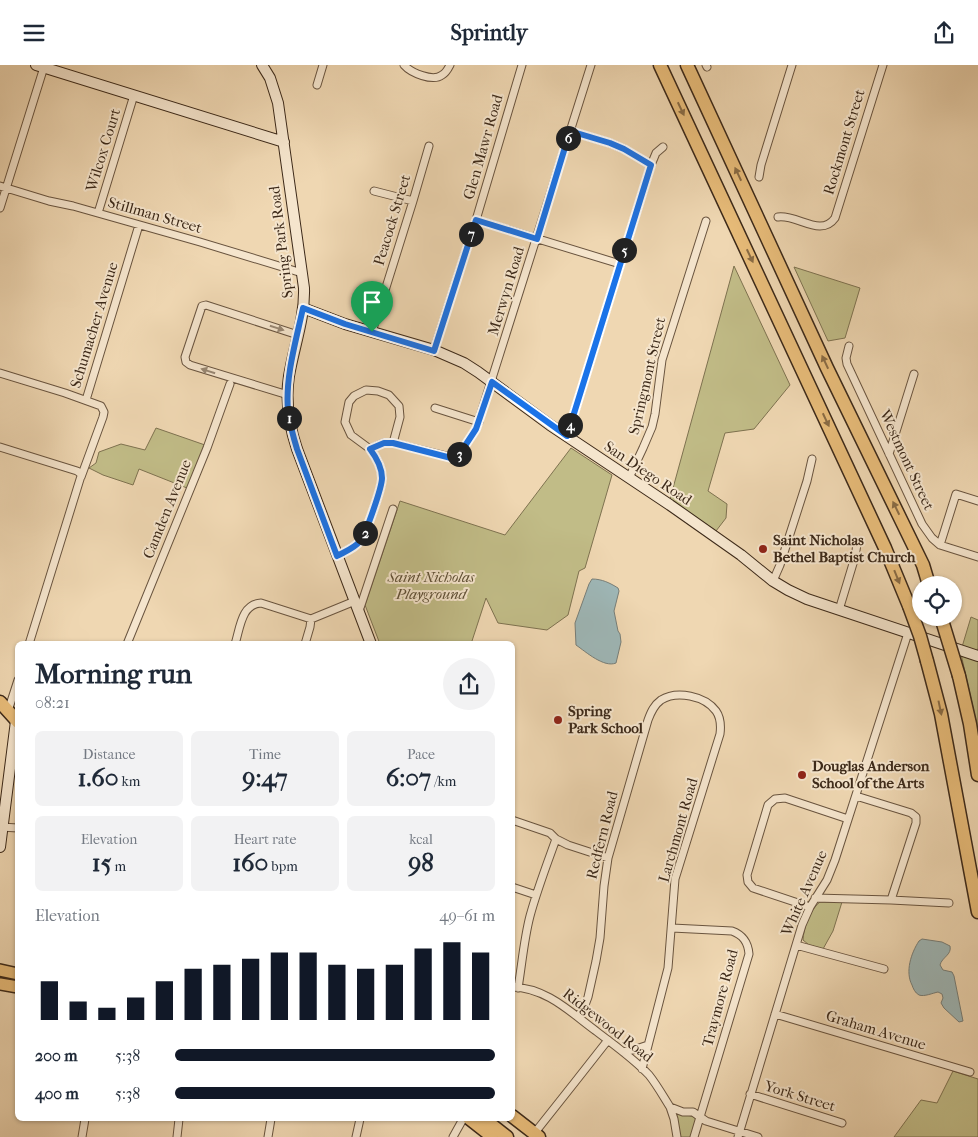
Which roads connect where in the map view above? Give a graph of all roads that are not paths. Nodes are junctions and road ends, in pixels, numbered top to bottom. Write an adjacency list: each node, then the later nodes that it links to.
1 (262, 65): 15 (street, Spring Park Road)
2 (323, 65): 12 (street)
3 (404, 65): 4 (street)
4 (450, 65)
5 (522, 65): 26 (street, Glen Mawr Road)
6 (591, 65): 14 (street, Merwyn Road)
7 (660, 65): 93 (highway, one-way to 93, bridge)
8 (687, 65): 59 (highway, one-way to 8)
9 (792, 65): 19 (street)
10 (883, 65): 25 (street, Rockmont Street)
11 (40, 66): 13 (street); 20 (street)
12 (317, 85)
13 (134, 95): 15 (street); 24 (street, Wilcox Court)
14 (570, 131): 18 (street); 29 (street, Merwyn Road)
15 (284, 142): 31 (street, Spring Park Road)
16 (429, 146): 22 (street, Peacock Street)
17 (663, 147): 18 (street)
18 (651, 165): 30 (street)
19 (759, 177)
20 (3, 187): 23 (street); 24 (street, Stillman Street)
21 (374, 191): 22 (street)
22 (413, 201): 33 (street, Peacock Street)
23 (0, 208)
24 (98, 213): 28 (street, Stillman Street)
25 (778, 217)
26 (476, 220): 29 (street); 36 (street, Glen Mawr Road)
27 (706, 221): 52 (street, Springmont Street)
28 (139, 225): 31 (street, Stillman Street); 42 (street, Schumacher Avenue)
29 (537, 239): 30 (street); 39 (street, Merwyn Road)
30 (620, 264): 45 (street)
31 (302, 273): 32 (street, Spring Park Road)
32 (303, 308): 33 (street, San Diego Road); 34 (street, Spring Park Road)
33 (372, 332): 36 (street, San Diego Road)
34 (298, 335): 41 (street, Spring Park Road); 41 (street, one-way to 34)
35 (848, 346): 49 (street, Westmont Street)
36 (434, 351): 39 (street, San Diego Road)
37 (0, 373): 42 (street)
38 (914, 374): 49 (street)
39 (492, 382): 44 (street, Merwyn Road); 45 (street, San Diego Road)
40 (230, 384): 68 (street, Camden Avenue)
41 (288, 395): 57 (street, Spring Park Road)
42 (86, 400): 51 (street, Schumacher Avenue)
43 (435, 408): 44 (street)
44 (479, 422): 46 (street, Merwyn Road)
45 (567, 436): 52 (street, San Diego Road)
46 (393, 443): 48 (street); 48 (street)
47 (0, 447): 51 (street)
48 (370, 449): 57 (street)
49 (889, 454): 56 (street, Westmont Street)
50 (812, 459): 60 (street)
51 (80, 476): 67 (street, Schumacher Avenue)
52 (629, 478): 60 (street, San Diego Road)
53 (978, 501): 56 (street)
54 (393, 509): 63 (street)
55 (857, 544): 62 (street)
56 (940, 545): 58 (street)
57 (337, 556): 61 (street, Spring Park Road)
58 (978, 557)
59 (926, 576)
60 (773, 581): 62 (street, San Diego Road)
61 (355, 601): 63 (street, Spring Park Road); 64 (street)
62 (839, 610): 66 (street, San Diego Road)
63 (359, 611): 71 (street, Spring Park Road)
64 (311, 619): 69 (street); 70 (street)
65 (943, 626): 78 (highway, bridge)
66 (908, 633): 72 (street, San Diego Road); 79 (street, White Avenue)
67 (30, 641)
68 (128, 641)
69 (236, 641)
70 (306, 641)
71 (370, 641)
72 (978, 656)
73 (15, 686): 75 (street)
74 (696, 699): 86 (street, Redfern Road); 94 (street, Larchmont Road)
75 (4, 707): 76 (highway)
76 (15, 719)
77 (15, 734): 82 (street)
78 (978, 775)
79 (856, 796): 80 (street, White Avenue); 90 (street)
80 (848, 819): 89 (street, White Avenue); 92 (street)
81 (515, 821): 84 (street)
82 (1, 827): 83 (street); 85 (street)
83 (15, 829)
84 (556, 839): 86 (street); 88 (street)
85 (0, 847)
86 (608, 858): 103 (street, Redfern Road)
87 (515, 888): 88 (street)
88 (536, 895): 101 (street)
89 (815, 898): 90 (street); 92 (street, White Avenue)
90 (891, 900): 91 (street)
91 (949, 903)
92 (810, 907): 95 (street, White Avenue)
93 (978, 911)
94 (672, 928): 105 (street, Larchmont Road); 111 (street, Traymore Road)
95 (796, 945): 96 (street); 102 (street, White Avenue)
96 (884, 969)
97 (0, 970): 98 (main road)
98 (15, 973)
99 (0, 983): 100 (main road)
100 (15, 986)
101 (515, 988): 103 (street, Ridgewood Road)
102 (775, 1014): 108 (street, Graham Avenue); 109 (street, White Avenue)
103 (578, 1017): 104 (street, Ridgewood Road)
104 (608, 1040): 106 (street, Ridgewood Road); 122 (street)
105 (648, 1045): 106 (street); 107 (street, Larchmont Road)
106 (623, 1052): 107 (street, Ridgewood Road)
107 (642, 1069): 110 (street, Ridgewood Road)
108 (970, 1072)
109 (750, 1094): 120 (street, York Street); 121 (street, White Avenue)
110 (670, 1107): 111 (street); 130 (street, Ridgewood Road)
111 (700, 1118): 121 (street); 131 (street, Traymore Road)
112 (515, 1119): 122 (highway)
113 (85, 1121): 123 (street)
114 (179, 1121): 124 (street)
115 (271, 1121): 125 (street)
116 (360, 1121): 126 (street)
117 (462, 1121): 127 (street)
118 (472, 1121): 128 (main road)
119 (487, 1121): 129 (highway)
120 (842, 1123)
121 (739, 1134): 132 (street)
122 (535, 1136)
123 (82, 1137)
124 (177, 1137)
125 (268, 1137)
126 (356, 1137)
127 (453, 1137)
128 (492, 1137)
129 (507, 1137)
130 (677, 1137)
131 (694, 1137)
132 (758, 1137)

